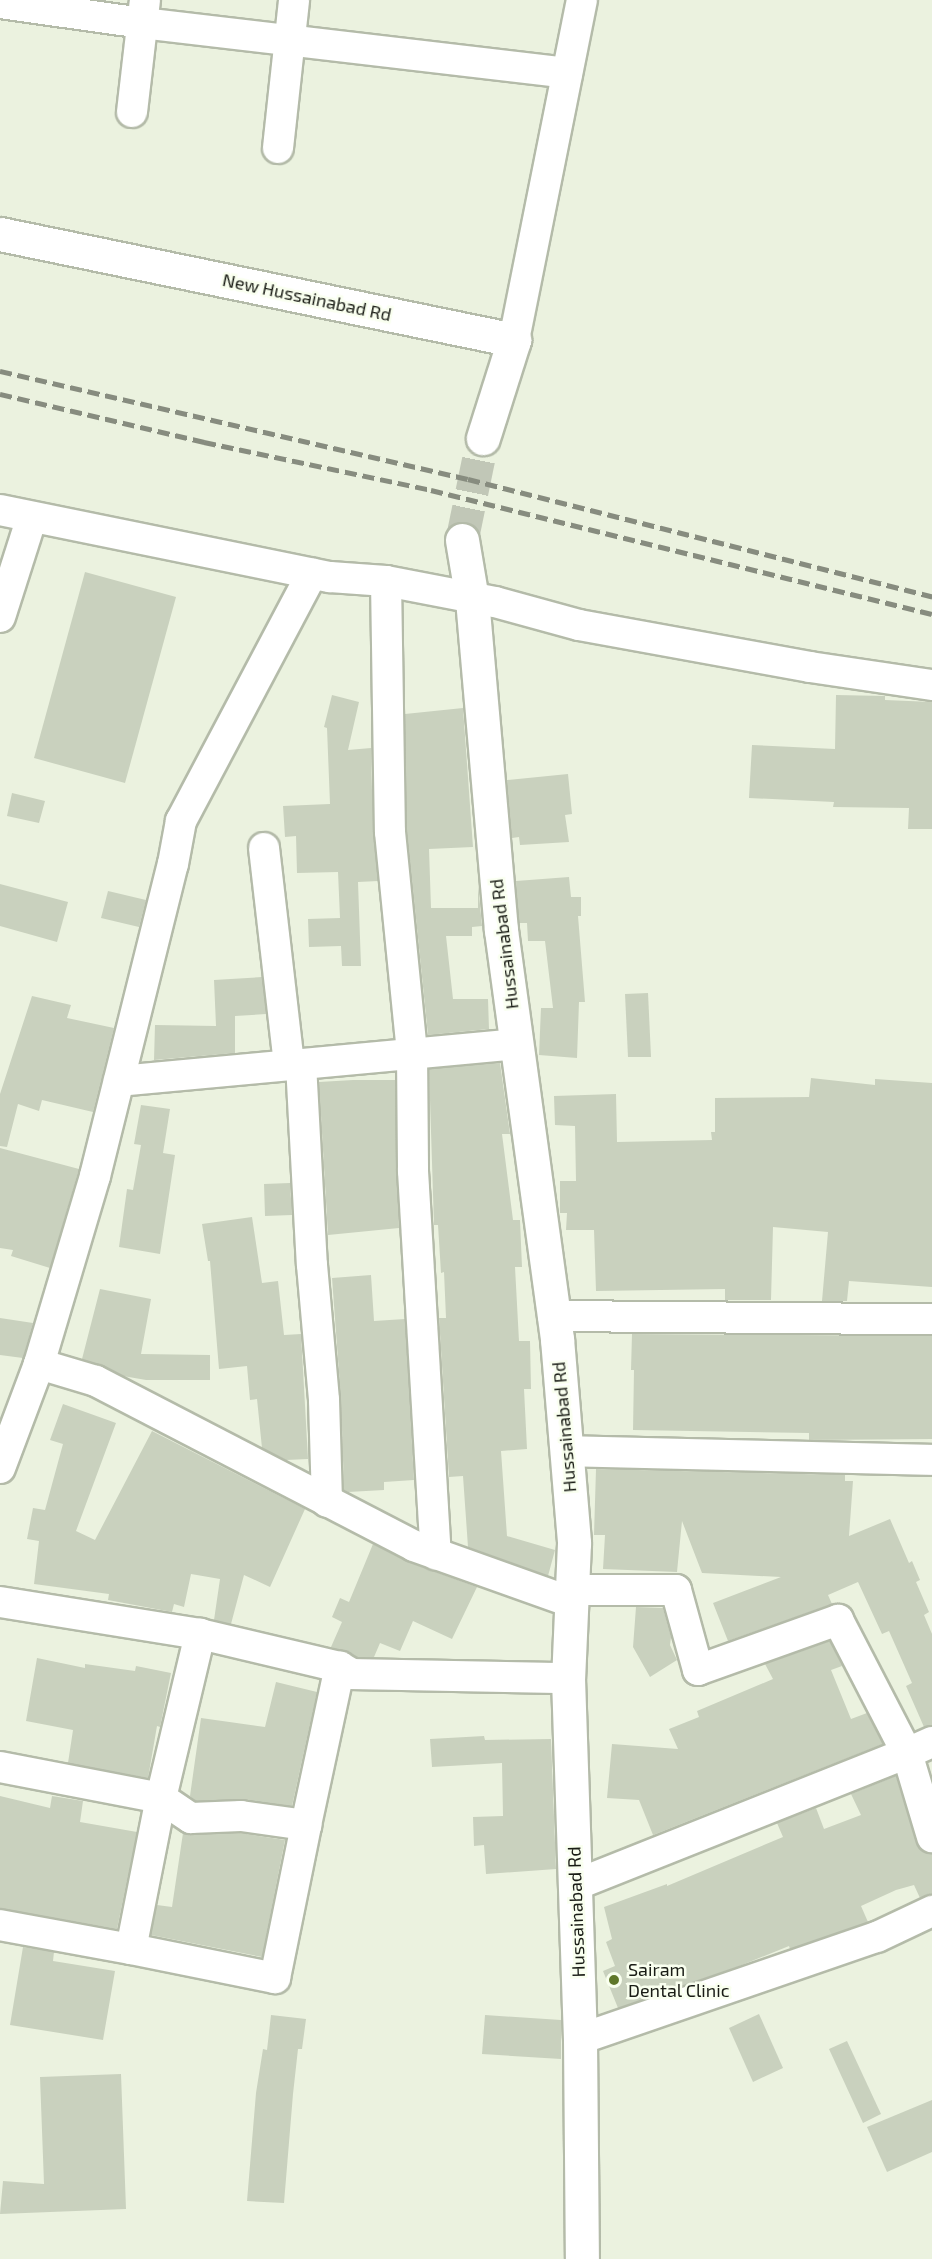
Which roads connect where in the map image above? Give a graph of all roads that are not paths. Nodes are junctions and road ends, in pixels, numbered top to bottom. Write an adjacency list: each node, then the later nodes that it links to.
1 (294, 0): 5 (street)
2 (582, 0): 6 (street)
3 (0, 3): 4 (street)
4 (144, 11): 5 (street); 7 (street)
5 (290, 40): 6 (street); 8 (street)
6 (567, 73): 10 (street)
7 (132, 112)
8 (278, 148)
9 (0, 234): 10 (street, New Hussainabad Rd)
10 (514, 340): 11 (street)
11 (483, 438)
12 (0, 510): 13 (street)
13 (32, 517): 15 (street); 18 (street)
14 (462, 540): 17 (street)
15 (312, 573): 16 (street); 24 (street)
16 (386, 581): 17 (street); 22 (street)
17 (472, 599): 19 (street); 21 (street, Hussainabad Rd)
18 (0, 617)
19 (932, 685)
20 (264, 848): 23 (street)
21 (516, 1044): 22 (street); 25 (street, Hussainabad Rd)
22 (412, 1052): 23 (street); 33 (street)
23 (295, 1064): 24 (street); 32 (street)
24 (119, 1080): 27 (street)
25 (554, 1316): 26 (street); 29 (street, Hussainabad Rd)
26 (932, 1319)
27 (39, 1364): 28 (street); 32 (street)
28 (7, 1430): 31 (street)
29 (566, 1451): 30 (street); 34 (street, Hussainabad Rd)
30 (932, 1460)
31 (0, 1468)
32 (327, 1502): 33 (street)
33 (436, 1554): 34 (street)
34 (572, 1596): 38 (street, Hussainabad Rd); 39 (street)
35 (0, 1602): 36 (street)
36 (200, 1634): 37 (street); 41 (street)
37 (340, 1667): 38 (street); 42 (street)
38 (568, 1678): 44 (street, Hussainabad Rd)
39 (920, 1747): 43 (street); 44 (street)
40 (0, 1767): 41 (street)
41 (161, 1798): 42 (street); 47 (street)
42 (306, 1825): 47 (street)
43 (932, 1836)
44 (575, 1885): 48 (street, Hussainabad Rd)
45 (932, 1911): 48 (street)
46 (0, 1925): 47 (street)
47 (131, 1949)
48 (580, 2039): 49 (street, Hussainabad Rd)
49 (582, 2259)

